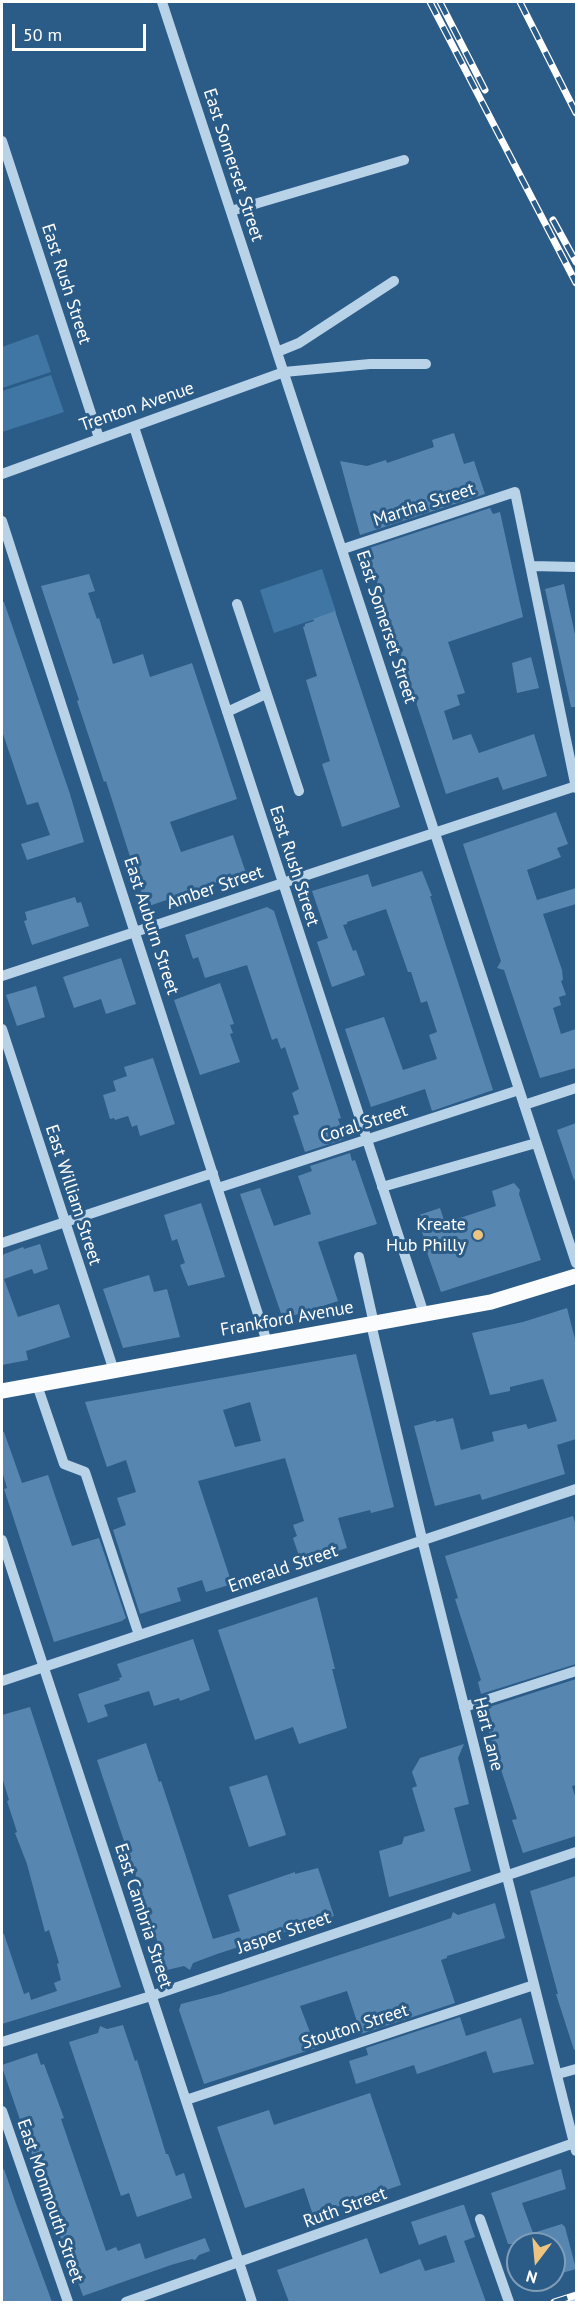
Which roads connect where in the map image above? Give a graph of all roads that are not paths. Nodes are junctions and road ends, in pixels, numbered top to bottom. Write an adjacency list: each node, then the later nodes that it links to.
1 (162, 2): 4 (street, East Somerset Street)
2 (2, 141): 10 (street, East Rush Street)
3 (404, 160): 4 (street)
4 (231, 211): 6 (street, East Somerset Street)
5 (394, 281): 6 (street)
6 (277, 352): 8 (street, East Somerset Street)
7 (426, 364): 8 (street, Trenton Avenue)
8 (284, 372): 9 (street, Trenton Avenue); 13 (street, East Somerset Street)
9 (134, 427): 10 (street, Trenton Avenue); 18 (street, East Rush Street)
10 (99, 438): 11 (street, Trenton Avenue)
11 (2, 474)
12 (2, 521): 23 (street, East Auburn Street)
13 (344, 549): 14 (street, Martha Street); 21 (street, East Somerset Street)
14 (531, 567): 15 (street); 19 (street)
15 (576, 567)
16 (237, 604): 17 (street)
17 (266, 694): 18 (street); 20 (street)
18 (227, 712): 22 (street, East Rush Street)
19 (576, 787): 21 (street, Amber Street)
20 (299, 791)
21 (436, 834): 22 (street, Amber Street); 27 (street, East Somerset Street)
22 (282, 883): 23 (street, Amber Street); 29 (street, East Rush Street)
23 (135, 932): 24 (street, Amber Street); 31 (street, East Auburn Street)
24 (2, 976)
25 (2, 1029): 34 (street, East William Street)
26 (576, 1088): 28 (street)
27 (519, 1090): 28 (street, East Somerset Street); 29 (street, Coral Street)
28 (524, 1105): 30 (street, East Somerset Street)
29 (367, 1141): 32 (street, East Rush Street); 33 (street, Coral Street)
30 (536, 1143): 32 (street); 37 (street, East Somerset Street)
31 (213, 1173): 33 (street, East Auburn Street); 34 (street)
32 (382, 1187): 39 (street, East Rush Street)
33 (218, 1188): 41 (street, East Auburn Street)
34 (64, 1222): 35 (street); 42 (street, East William Street)
35 (2, 1242)
36 (359, 1257): 40 (street, Hart Lane)
37 (576, 1263)
38 (576, 1276): 39 (main road, Frankford Avenue)
39 (424, 1314): 40 (main road, Frankford Avenue)
40 (372, 1324): 41 (main road, Frankford Avenue); 46 (street, Hart Lane)
41 (267, 1342): 42 (main road, Frankford Avenue)
42 (114, 1371): 43 (main road, Frankford Avenue)
43 (37, 1385): 44 (main road, Frankford Avenue); 48 (street)
44 (2, 1391)
45 (576, 1489): 46 (street, Emerald Street)
46 (422, 1539): 48 (street, Emerald Street); 52 (street, Hart Lane)
47 (2, 1540): 49 (street, East Cambria Street)
48 (140, 1635): 49 (street, Emerald Street)
49 (44, 1668): 51 (street, Emerald Street); 56 (street, East Cambria Street)
50 (576, 1671): 52 (street)
51 (2, 1681)
52 (464, 1707): 54 (street, Hart Lane)
53 (576, 1852): 54 (street, Jasper Street)
54 (507, 1875): 55 (street, Hart Lane); 56 (street, Jasper Street)
55 (534, 1985): 59 (street, Hart Lane); 60 (street, Stouton Street)
56 (151, 1996): 57 (street, Jasper Street); 60 (street, East Cambria Street)
57 (2, 2042)
58 (576, 2069): 59 (street)
59 (558, 2074): 62 (street, Hart Lane)
60 (186, 2100): 64 (street, East Cambria Street)
61 (2, 2111): 66 (street, East Monmouth Street)
62 (575, 2147): 64 (street, Ruth Street)
63 (480, 2219): 69 (street)
64 (239, 2263): 67 (street, Ruth Street); 68 (street, East Cambria Street)
65 (576, 2299): 70 (street)
66 (68, 2302)
67 (126, 2302)
68 (252, 2302)
69 (509, 2302)
70 (567, 2302)

